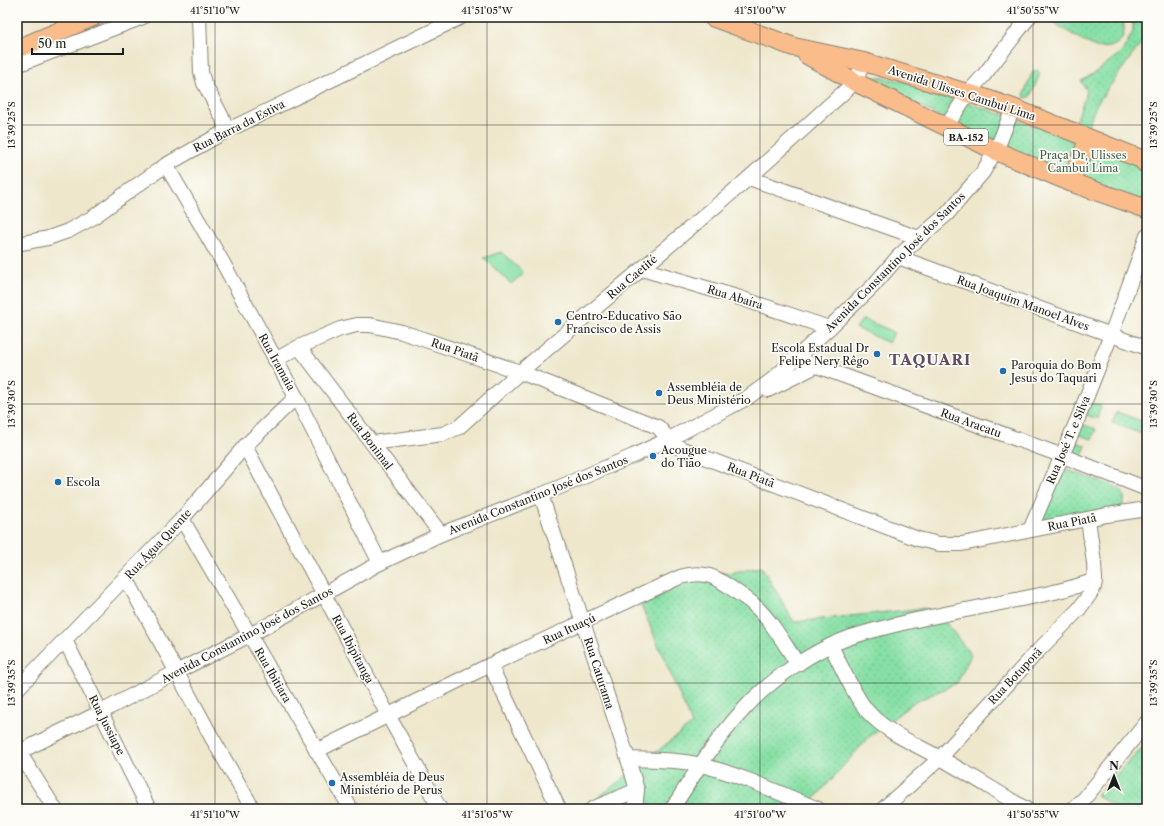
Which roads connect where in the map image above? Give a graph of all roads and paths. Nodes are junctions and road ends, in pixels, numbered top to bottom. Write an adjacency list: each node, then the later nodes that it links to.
1 (93, 17): 9 (main road)
2 (143, 17): 11 (street)
3 (199, 17): 16 (street)
4 (460, 17): 16 (street, Rua Barra da Estiva)
5 (712, 17): 7 (main road, Avenida Ulisses Cambuí Lima / BA-152)
6 (1029, 17): 13 (street)
7 (743, 24): 8 (main road, Avenida Ulisses Cambuí Lima / BA-152)
8 (794, 47): 10 (main road, Avenida Ulisses Cambuí Lima / BA-152); 12 (main road, Avenida Ulisses Cambuí Lima / BA-152)
9 (17, 49)
10 (864, 62): 12 (street, Rua Caetité); 13 (main road, Avenida Ulisses Cambuí Lima / BA-152)
11 (17, 65)
12 (855, 82): 15 (main road, Avenida Ulisses Cambuí Lima / BA-152); 21 (street, Rua Caetité)
13 (968, 93): 14 (main road, Avenida Ulisses Cambuí Lima / BA-152); 15 (street)
14 (1013, 108): 17 (main road, Avenida Ulisses Cambuí Lima / BA-152); 18 (street, Avenida Constantino José dos Santos)
15 (946, 127): 18 (main road, Avenida Ulisses Cambuí Lima / BA-152)
16 (226, 131): 20 (street, Rua Barra da Estiva)
17 (1089, 139): 19 (main road, Avenida Ulisses Cambuí Lima / BA-152); 22 (main road)
18 (996, 151): 22 (main road, Avenida Ulisses Cambuí Lima / BA-152); 25 (street, Avenida Constantino José dos Santos)
19 (1145, 162)
20 (166, 166): 26 (street, Rua Barra da Estiva); 34 (street, Rua Iramaia)
21 (749, 178): 25 (street); 28 (street, Rua Caetité)
22 (1070, 182): 23 (main road, Avenida Ulisses Cambuí Lima / BA-152)
23 (1147, 209)
24 (1147, 236): 30 (street, Rua José T. e Silva)
25 (918, 238): 27 (street, Avenida Constantino José dos Santos)
26 (21, 243)
27 (898, 257): 29 (street, Avenida Constantino José dos Santos); 30 (street, Rua Joaquim Manoel Alves)
28 (642, 269): 29 (street, Rua Abaíra); 36 (street, Rua Caetité)
29 (829, 328): 33 (street, Avenida Constantino José dos Santos)
30 (1111, 336): 32 (street, Rua Joaquim Manoel Alves); 42 (street, Rua José T. e Silva)
31 (299, 347): 34 (street, Rua Piatã); 36 (street, Rua Piatã); 40 (street, Rua Bonimal)
32 (1147, 348)
33 (795, 358): 35 (street, Rua Aracatu); 37 (street, Avenida Constantino José dos Santos)
34 (275, 360): 38 (street, Rua Iramaia)
35 (816, 366): 37 (street); 42 (street, Rua Aracatu)
36 (520, 372): 39 (street, Rua Piatã); 40 (street, Rua Caetité)
37 (756, 392): 39 (street, Avenida Constantino José dos Santos)
38 (296, 396): 41 (street, Rua Água Quente); 50 (street, Rua Iramaia)
39 (669, 439): 44 (street, Avenida Constantino José dos Santos); 48 (street, Rua Piatã)
40 (372, 444): 49 (street, Rua Bonimal)
41 (245, 446): 46 (street, Rua Água Quente); 53 (street, Rua Ibipitanga)
42 (1063, 456): 43 (street, Rua Aracatu); 48 (street, Rua José T. e Silva)
43 (1147, 489)
44 (541, 495): 49 (street, Avenida Constantino José dos Santos); 54 (street, Rua Caturama)
45 (1147, 509): 47 (street, Rua Piatã)
46 (182, 519): 51 (street, Rua Água Quente); 55 (street, Rua Ibitiara)
47 (1088, 519): 48 (street, Rua Piatã); 52 (street, Rua Botuporã)
48 (1030, 530)
49 (441, 534): 50 (street, Avenida Constantino José dos Santos)
50 (380, 563): 53 (street, Avenida Constantino José dos Santos)
51 (126, 578): 56 (street, Rua Água Quente); 60 (street)
52 (1095, 580): 57 (street); 67 (street, Rua Botuporã)
53 (324, 595): 55 (street, Avenida Constantino José dos Santos); 63 (street, Rua Ibipitanga)
54 (583, 622): 58 (street, Rua Ituaçú); 59 (street, Rua Ituaçú); 68 (street, Rua Caturama)
55 (250, 635): 60 (street, Avenida Constantino José dos Santos); 66 (street, Rua Ibitiara)
56 (65, 640): 61 (street, Rua Água Quente); 62 (street, Rua Jussiape)
57 (831, 646): 58 (street); 67 (street)
58 (798, 664): 69 (street)
59 (490, 665): 63 (street, Rua Ituaçú); 76 (street)
60 (176, 672): 62 (street, Avenida Constantino José dos Santos); 73 (street)
61 (17, 689)
62 (101, 712): 65 (street, Avenida Constantino José dos Santos); 72 (street, Rua Jussiape)
63 (388, 715): 66 (street, Rua Ituaçú); 75 (street, Rua Ibipitanga)
64 (1147, 722): 83 (street)
65 (18, 751): 71 (street)
66 (316, 751): 74 (street, Rua Ibitiara)
67 (940, 758): 81 (street, Rua Botuporã); 82 (street)
68 (628, 760): 69 (street); 70 (street, Rua Caturama)
69 (700, 765): 79 (street); 80 (street)
70 (637, 790): 77 (street); 78 (street)
71 (55, 809)
72 (149, 809)
73 (253, 809)
74 (351, 809)
75 (440, 809)
76 (559, 809)
77 (592, 809)
78 (635, 809)
79 (672, 809)
80 (818, 809)
81 (883, 809)
82 (1026, 809)
83 (1073, 809)

